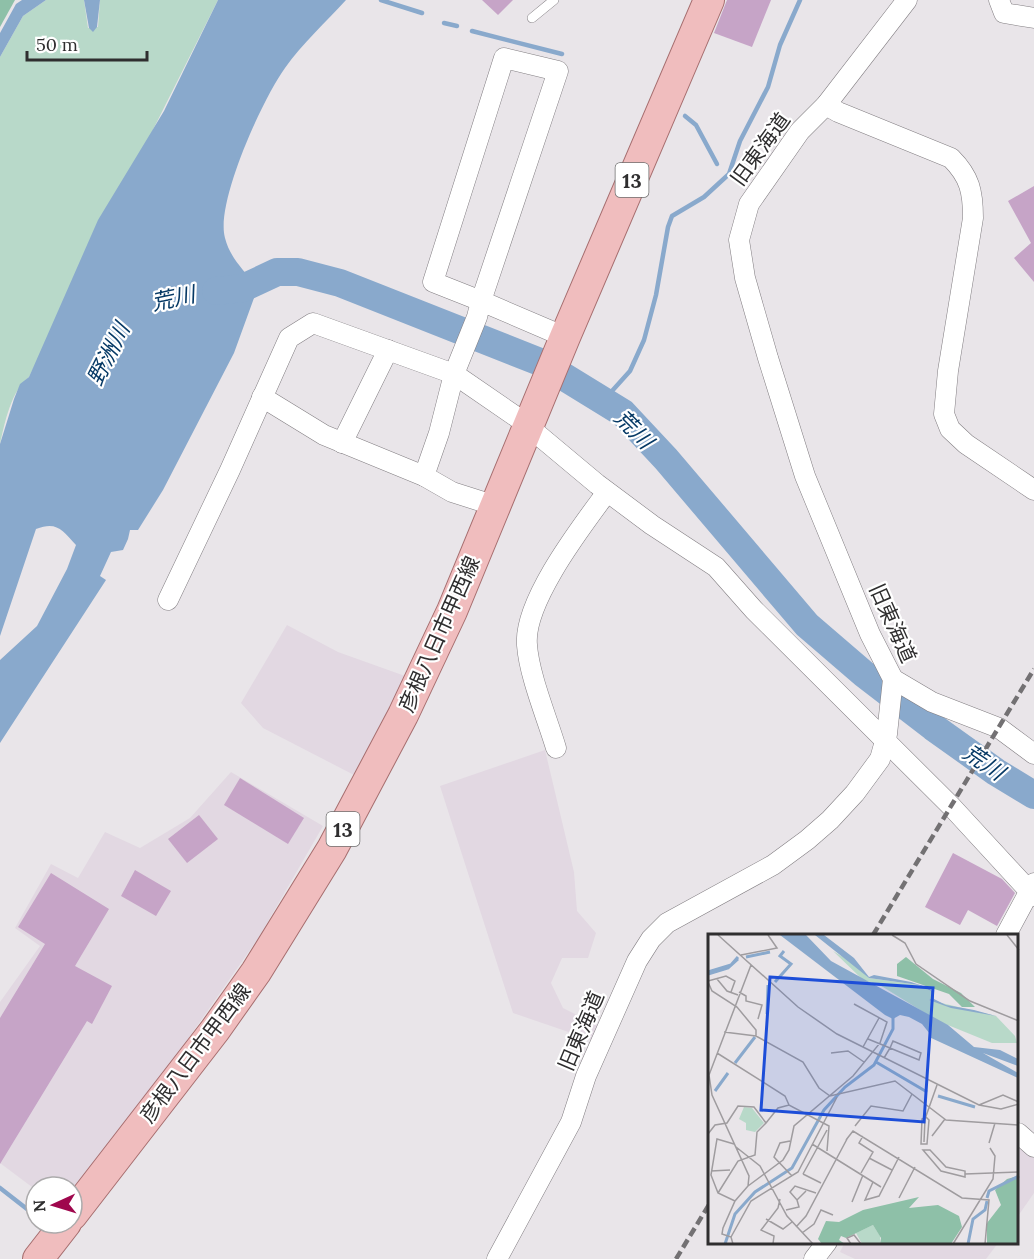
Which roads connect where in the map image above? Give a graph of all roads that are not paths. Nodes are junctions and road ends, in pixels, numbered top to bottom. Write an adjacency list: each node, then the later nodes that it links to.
1 (554, 0): 5 (lane)
2 (708, 0): 9 (main road, 彦根八日市甲西線 / 13)
3 (907, 0): 7 (street, 旧東海道)
4 (999, 0): 6 (street)
5 (532, 18)
6 (1034, 18)
7 (826, 105): 16 (street); 20 (street, 旧東海道)
8 (479, 309): 8 (street); 9 (street); 11 (street)
9 (561, 348): 13 (main road, 彦根八日市甲西線 / 13)
10 (388, 350): 11 (street); 12 (street); 14 (street)
11 (455, 371): 13 (street); 15 (street)
12 (262, 397): 14 (street); 19 (street)
13 (534, 414): 17 (street); 18 (main road, 彦根八日市甲西線 / 13)
14 (342, 442): 15 (street)
15 (424, 476): 18 (street)
16 (1034, 490)
17 (607, 492): 21 (street); 22 (street)
18 (496, 507): 28 (main road, 彦根八日市甲西線 / 13)
19 (168, 600)
20 (893, 679): 21 (street, 旧東海道); 23 (street)
21 (887, 737): 24 (street); 32 (street, 旧東海道)
22 (556, 748)
23 (1034, 754)
24 (1033, 890): 25 (street)
25 (1007, 934)
26 (1019, 1135): 27 (street)
27 (1034, 1147)
28 (84, 1199)
29 (57, 1235): 31 (main road)
30 (825, 1244): 33 (street)
31 (38, 1259)
32 (497, 1259)
33 (814, 1259)

